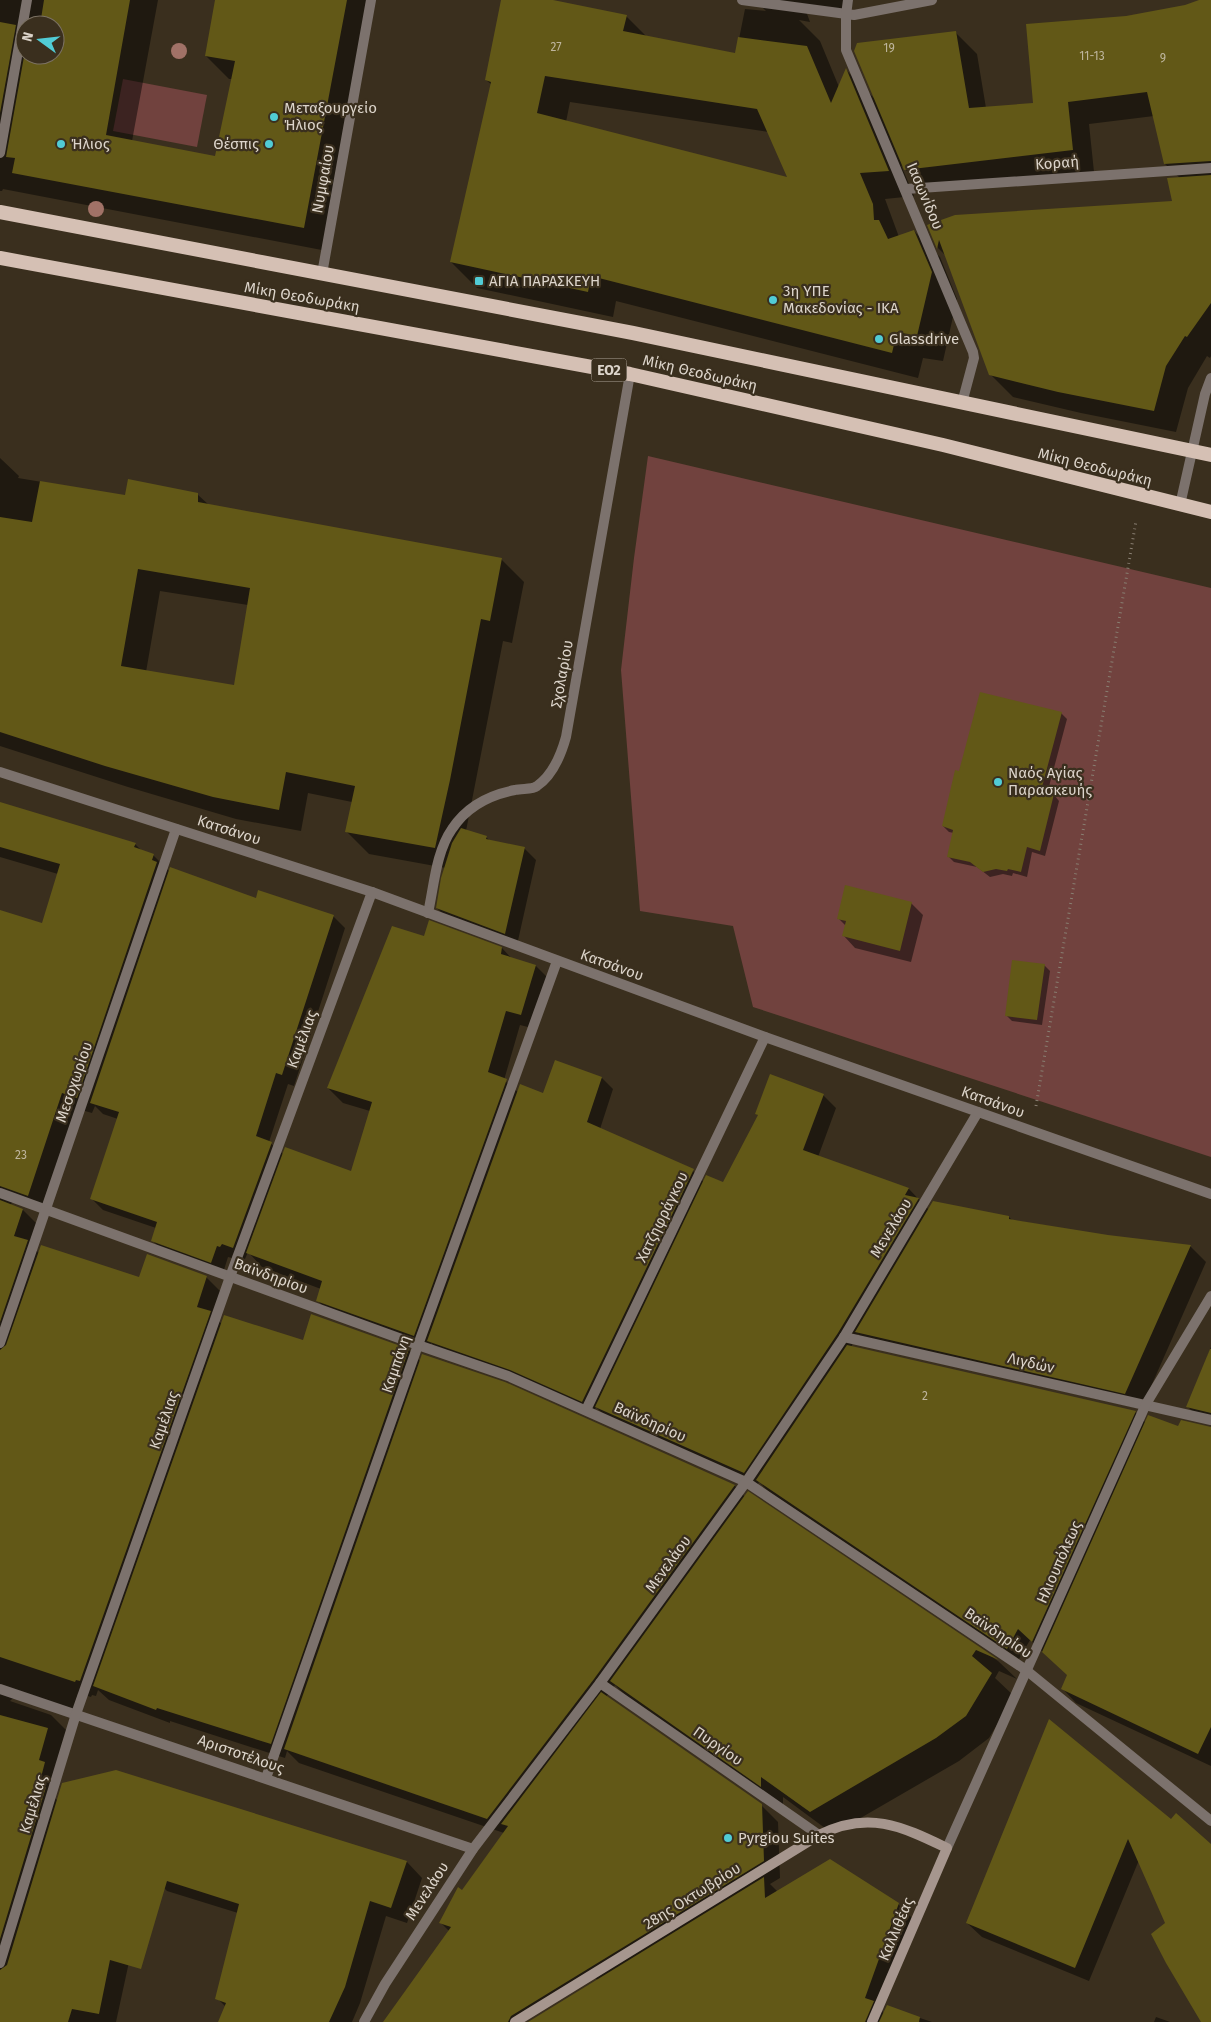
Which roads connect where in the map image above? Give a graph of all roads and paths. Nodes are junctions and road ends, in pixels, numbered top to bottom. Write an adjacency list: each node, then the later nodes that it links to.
1 (26, 0): 7 (street)
2 (371, 0): 12 (street, Νυμφαίου)
3 (742, 0): 6 (street)
4 (848, 0): 6 (street, Ιασωνίδου)
5 (932, 0): 6 (street)
6 (846, 15): 9 (street, Ιασωνίδου)
7 (0, 152)
8 (1211, 168): 9 (street, Κοραή)
9 (906, 189): 15 (street, Ιασωνίδου)
10 (0, 212): 12 (highway, Μίκη Θεοδωράκη)
11 (0, 258): 13 (highway, Μίκη Θεοδωράκη / ΕΟ2)
12 (322, 274): 15 (highway, Μίκη Θεοδωράκη)
13 (630, 374): 18 (highway, Μίκη Θεοδωράκη / ΕΟ2); 24 (street, Σχολαρίου)
14 (1211, 378): 16 (street)
15 (962, 403): 16 (highway, Μίκη Θεοδωράκη)
16 (1192, 451): 17 (highway, Μίκη Θεοδωράκη); 19 (street)
17 (1211, 455)
18 (1140, 496): 19 (highway, Μίκη Θεοδωράκη / ΕΟ2); 28 (path)
19 (1180, 505): 20 (highway, Μίκη Θεοδωράκη / ΕΟ2)
20 (1211, 512)
21 (0, 772): 22 (street, Κατσάνου)
22 (176, 829): 23 (street, Κατσάνου); 31 (street, Μεσοχωρίου)
23 (372, 892): 24 (street, Κατσάνου); 32 (street, Καμέλιας)
24 (428, 913): 25 (street, Κατσάνου)
25 (558, 961): 26 (street, Κατσάνου); 36 (street, Καμπάνη)
26 (765, 1037): 27 (street, Κατσάνου); 38 (street, Χατζηφράγκου)
27 (978, 1112): 28 (street, Κατσάνου); 34 (street, Μενελάου)
28 (1032, 1132): 30 (street, Κατσάνου)
29 (0, 1193): 31 (street, Βαϊνδηρίου)
30 (1211, 1194)
31 (47, 1210): 32 (street, Βαϊνδηρίου); 35 (street, Μεσοχωρίου)
32 (230, 1277): 36 (street, Βαϊνδηρίου); 44 (street, Καμέλιας)
33 (1211, 1296): 37 (street, Ηλιουπόλεως)
34 (844, 1336): 37 (street, Λιγδών); 40 (street, Μενελάου)
35 (0, 1343)
36 (418, 1345): 38 (street, Βαϊνδηρίου); 45 (street, Καμπάνη)
37 (1146, 1404): 39 (street, Λιγδών); 41 (street, Ηλιουπόλεως)
38 (586, 1410): 40 (street, Βαϊνδηρίου)
39 (1211, 1420)
40 (746, 1482): 41 (street, Βαϊνδηρίου); 42 (street, Μενελάου)
41 (1026, 1670): 46 (street, Βαϊνδηρίου); 48 (street, Ηλιουπόλεως)
42 (600, 1683): 47 (street, Πυργίου); 49 (street, Μενελάου)
43 (0, 1689): 44 (street, Αριστοτέλους)
44 (76, 1714): 45 (street, Αριστοτέλους); 50 (street, Καμέλιας)
45 (266, 1778): 49 (street, Αριστοτέλους)
46 (1211, 1822)
47 (819, 1835): 48 (main road, 28ης Οκτωβρίου); 52 (main road, 28ης Οκτωβρίου)
48 (947, 1848): 53 (main road, Καλλιθέας)
49 (473, 1849): 51 (street, Μενελάου)
50 (0, 1963)
51 (364, 2022)
52 (515, 2022)
53 (872, 2022)

